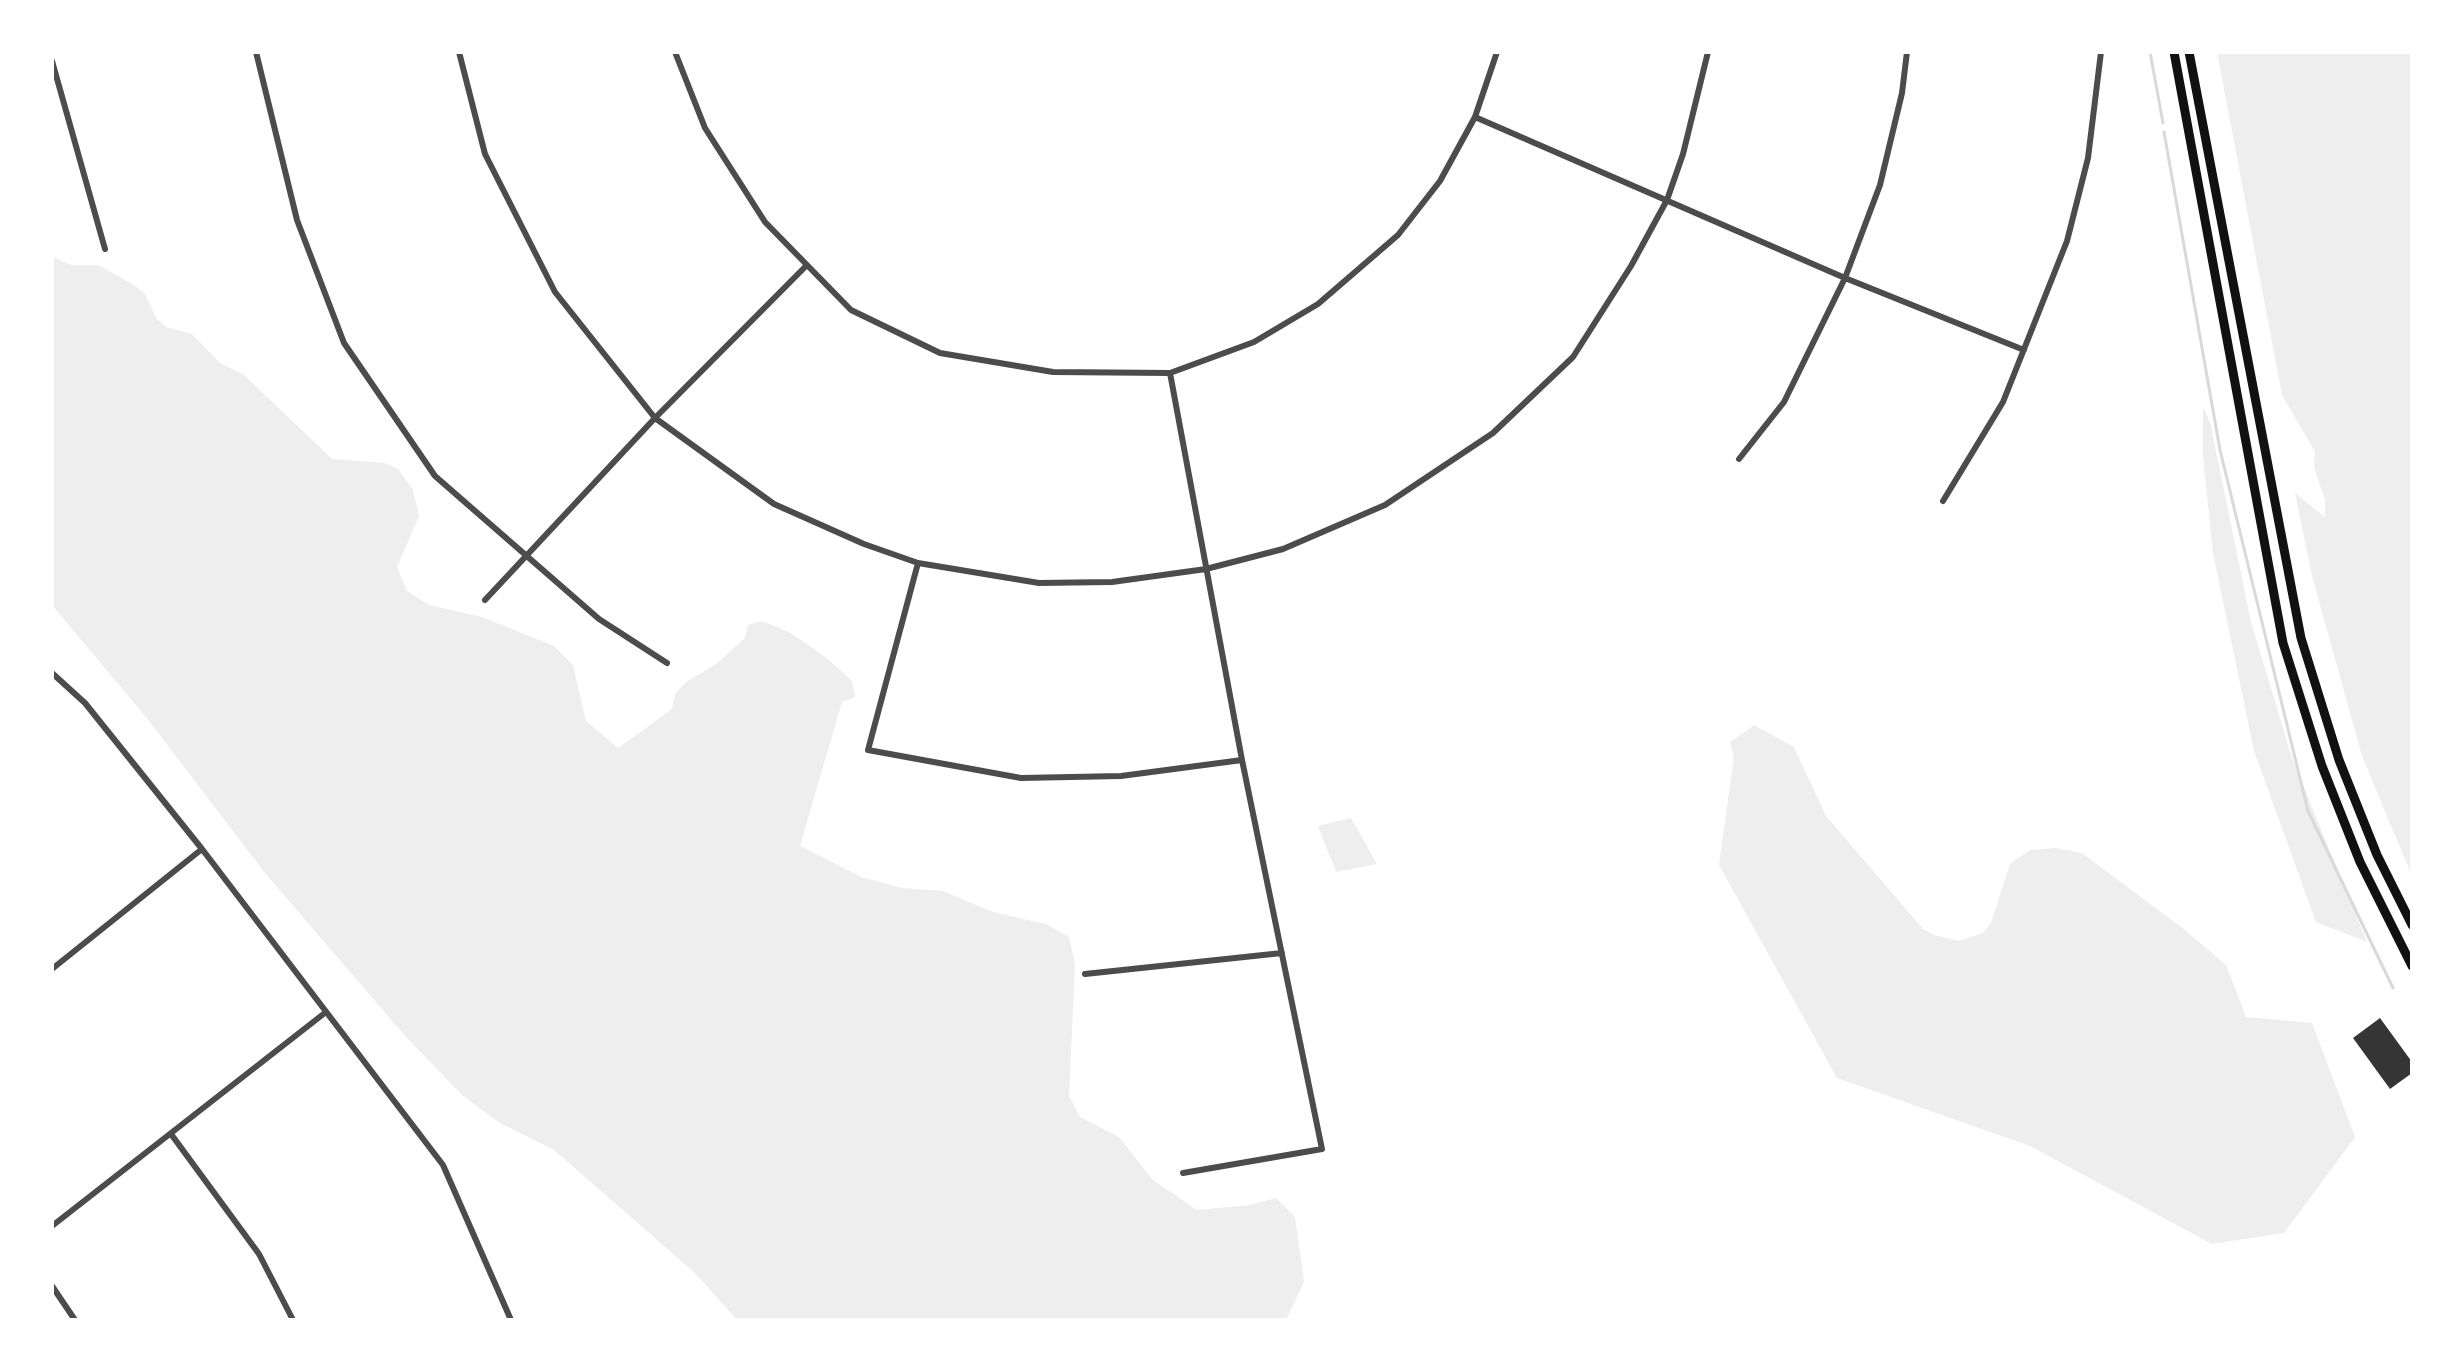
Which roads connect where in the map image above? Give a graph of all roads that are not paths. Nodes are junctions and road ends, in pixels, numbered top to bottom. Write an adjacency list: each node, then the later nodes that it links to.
1 (256, 52): 21 (street)
2 (459, 52): 18 (street)
3 (675, 52): 14 (street)
4 (1497, 52): 11 (street)
5 (1708, 52): 12 (street)
6 (1907, 52): 15 (street)
7 (2101, 52): 16 (street)
8 (2174, 52): 31 (main road)
9 (2189, 52): 29 (main road)
10 (52, 61): 13 (street)
11 (1475, 117): 12 (street); 17 (street)
12 (1667, 200): 15 (street); 23 (street)
13 (105, 249)
14 (806, 266): 17 (street); 18 (street)
15 (1845, 278): 16 (street); 19 (street)
16 (2024, 350): 20 (street)
17 (1170, 373): 23 (street)
18 (655, 418): 21 (street); 22 (street)
19 (1739, 459)
20 (1943, 501)
21 (524, 557): 24 (street); 25 (street)
22 (918, 563): 23 (street); 27 (street)
23 (1206, 569): 27 (street)
24 (485, 600)
25 (667, 663)
26 (52, 673): 28 (street)
27 (1242, 760): 30 (street)
28 (202, 849): 32 (street); 34 (street)
29 (2412, 925)
30 (1282, 953): 33 (street); 36 (street)
31 (2412, 966)
32 (52, 969)
33 (1085, 974)
34 (326, 1012): 35 (street); 41 (street)
35 (171, 1134): 37 (street); 40 (street)
36 (1183, 1173)
37 (52, 1226)
38 (52, 1286): 39 (street)
39 (75, 1320)
40 (293, 1320)
41 (511, 1320)

